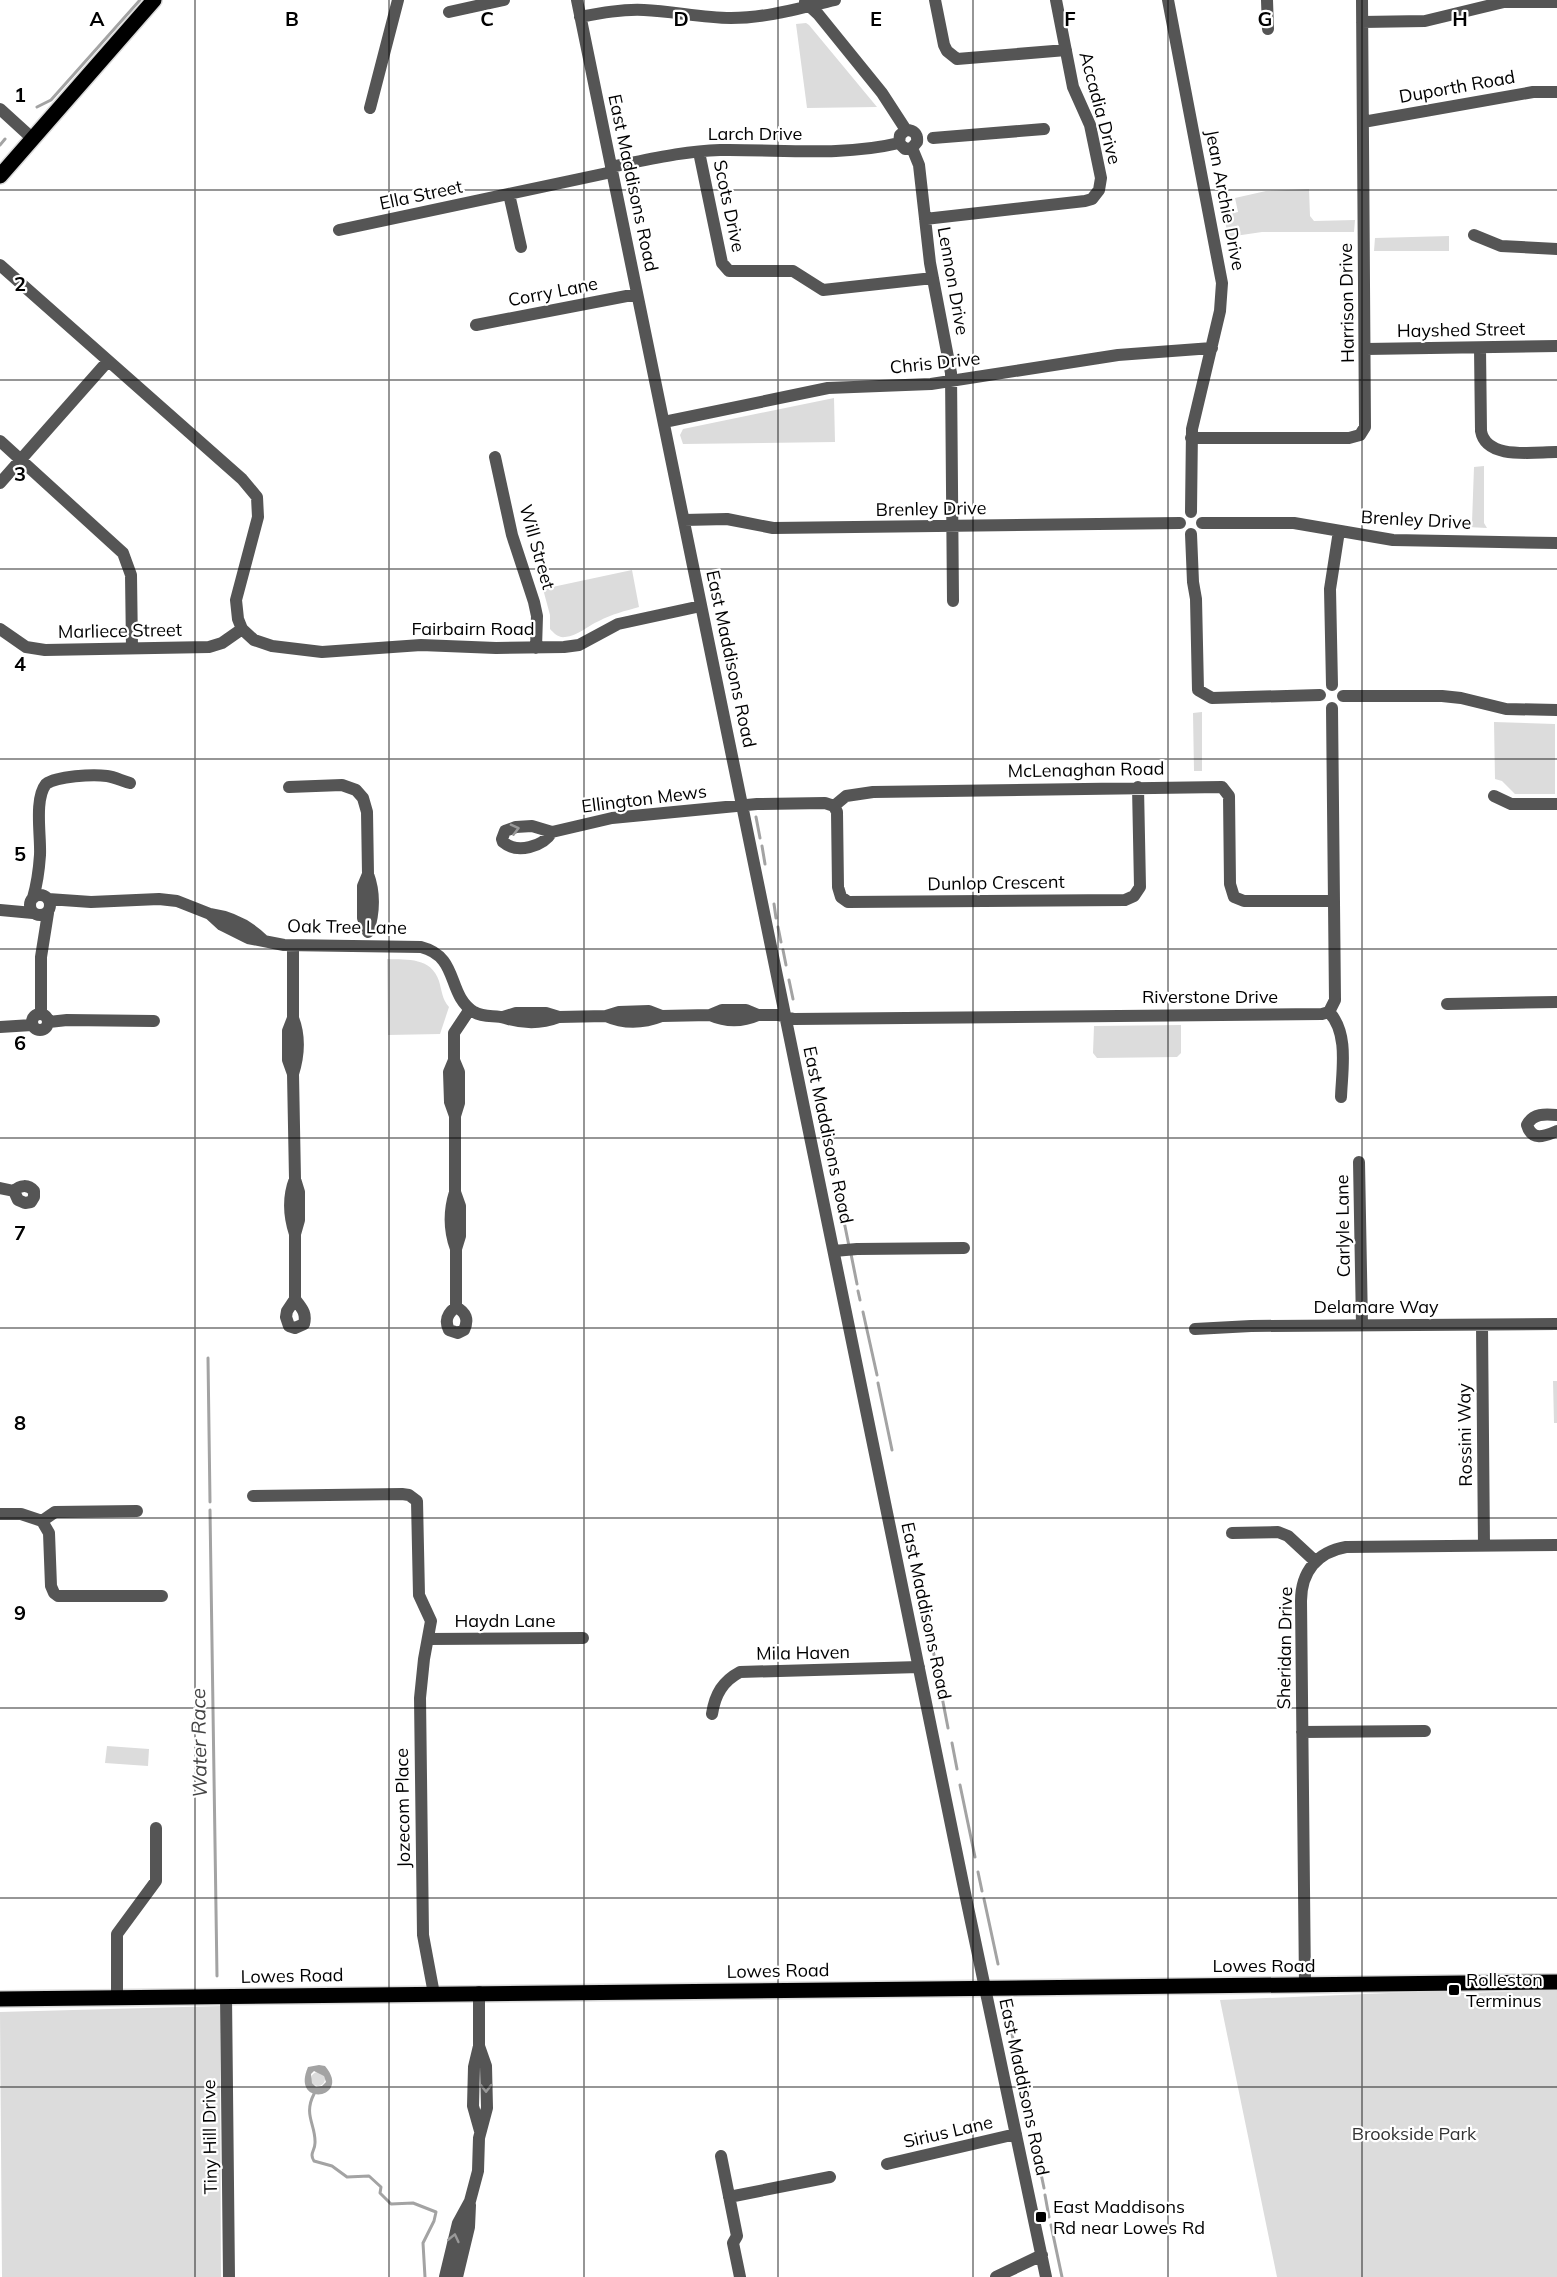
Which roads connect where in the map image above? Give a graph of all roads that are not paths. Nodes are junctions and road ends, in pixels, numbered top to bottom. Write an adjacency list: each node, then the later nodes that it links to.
1 (154, 0): 25 (main road)
2 (398, 0): 19 (street)
3 (504, 0): 13 (street)
4 (576, 0): 14 (street, East Maddisons Road)
5 (835, 0): 12 (street)
6 (935, 0): 17 (street)
7 (1056, 0): 17 (street, Accadia Drive)
8 (1168, 0): 42 (street, Jean Archie Drive)
9 (1267, 0): 16 (street)
10 (1362, 0): 15 (street, Harrison Drive)
11 (1557, 2): 15 (street)
12 (806, 3): 14 (street); 23 (street, Lennon Drive)
13 (450, 12)
14 (580, 17): 29 (street, East Maddisons Road)
15 (1362, 22): 21 (street, Harrison Drive)
16 (1268, 29)
17 (1066, 51): 32 (street, Accadia Drive)
18 (1557, 92): 21 (street, Duporth Road)
19 (370, 108)
20 (0, 110): 25 (street)
21 (1363, 122): 44 (street, Harrison Drive)
22 (1044, 129): 24 (street)
23 (906, 130): 26 (street); 27 (street, Lennon Drive)
24 (933, 138)
25 (33, 139): 30 (main road)
26 (899, 143): 27 (street); 28 (street, Larch Drive)
27 (912, 148): 32 (street, Lennon Drive)
28 (699, 152): 29 (street, Larch Drive); 38 (street, Scots Drive)
29 (611, 169): 31 (street, Ella Street); 39 (street, East Maddisons Road)
30 (0, 176)
31 (509, 194): 33 (street, Ella Street); 35 (street)
32 (925, 219): 38 (street, Lennon Drive)
33 (339, 230)
34 (1474, 235): 36 (street)
35 (521, 247)
36 (1557, 249)
37 (0, 265): 45 (street)
38 (933, 278): 46 (street, Lennon Drive)
39 (637, 294): 40 (street, Corry Lane); 47 (street, East Maddisons Road)
40 (476, 325)
41 (1557, 346): 43 (street, Hayshed Street)
42 (1212, 348): 46 (street, Chris Drive); 48 (street, Jean Archie Drive)
43 (1480, 348): 44 (street, Hayshed Street); 50 (street)
44 (1366, 349): 48 (street, Harrison Drive)
45 (108, 361): 52 (street); 65 (street)
46 (950, 381): 47 (street, Chris Drive); 58 (street, Lennon Drive)
47 (663, 422): 55 (street, East Maddisons Road)
48 (1191, 438): 54 (street, Jean Archie Drive)
49 (0, 441): 52 (street)
50 (1556, 452)
51 (495, 457): 67 (street, Will Street)
52 (21, 459): 53 (street); 66 (street)
53 (0, 483)
54 (1191, 512): 56 (street); 57 (street)
55 (684, 520): 58 (street, Brenley Drive); 63 (street, East Maddisons Road)
56 (1180, 523): 58 (street, Brenley Drive); 60 (street)
57 (1202, 523): 59 (street, Brenley Drive); 60 (street)
58 (952, 526): 62 (street, Lennon Drive)
59 (1339, 531): 61 (street, Brenley Drive); 68 (street)
60 (1191, 534): 69 (street)
61 (1557, 543)
62 (953, 601)
63 (701, 606): 67 (street, Fairbairn Road); 78 (street, East Maddisons Road)
64 (0, 629): 66 (street, Marliece Street)
65 (242, 629): 66 (street, Marliece Street); 67 (street, Fairbairn Road)
66 (132, 648)
67 (536, 648)
68 (1332, 685): 69 (street); 70 (street)
69 (1320, 695): 71 (street)
70 (1343, 696): 71 (street); 72 (street)
71 (1332, 708): 83 (street)
72 (1557, 710)
73 (130, 783): 81 (street)
74 (289, 787): 88 (street)
75 (1138, 787): 79 (street, McLenaghan Road); 79 (street, Dunlop Crescent); 83 (street, McLenaghan Road)
76 (1494, 796): 77 (street)
77 (1557, 804)
78 (742, 805): 79 (street); 80 (street, Ellington Mews); 94 (street, East Maddisons Road)
79 (834, 806)
80 (552, 832)
81 (40, 855): 82 (street); 84 (street)
82 (32, 899): 84 (street); 85 (street); 86 (street)
83 (1334, 901): 93 (street)
84 (48, 905): 86 (street); 87 (street, Oak Tree Lane); 89 (street)
85 (2, 910): 86 (street)
86 (33, 913): 89 (street)
87 (293, 946): 88 (street, Oak Tree Lane); 106 (street)
88 (368, 946): 92 (street, Oak Tree Lane)
89 (41, 957): 95 (street)
90 (1557, 1002): 91 (street)
91 (1447, 1004)
92 (470, 1009): 94 (street); 107 (street)
93 (1329, 1012): 94 (street, Riverstone Drive); 98 (street)
94 (786, 1017): 105 (street, East Maddisons Road)
95 (45, 1018): 96 (street); 97 (street)
96 (154, 1021)
97 (0, 1027)
98 (1341, 1097)
99 (1557, 1115): 100 (street)
100 (1557, 1131)
101 (1359, 1162): 109 (street, Carlyle Lane)
102 (0, 1188): 103 (street)
103 (14, 1191)
104 (964, 1248): 105 (street)
105 (834, 1251): 123 (street, East Maddisons Road)
106 (295, 1299)
107 (456, 1307)
108 (1557, 1324): 110 (street, Delamare Way)
109 (1362, 1325): 110 (street, Delamare Way); 111 (street, Delamare Way)
110 (1482, 1325): 118 (street, Rossini Way)
111 (1195, 1329)
112 (253, 1496): 122 (street, Jozecom Place)
113 (137, 1511): 115 (street)
114 (0, 1514): 115 (street)
115 (42, 1521): 120 (street)
116 (1232, 1533): 119 (street)
117 (1557, 1545): 118 (street)
118 (1484, 1546): 119 (street)
119 (1315, 1561): 126 (street, Sheridan Drive)
120 (162, 1596)
121 (583, 1638): 122 (street, Haydn Lane)
122 (428, 1639): 132 (street, Jozecom Place)
123 (920, 1667): 124 (street, Mila Haven); 130 (street, East Maddisons Road)
124 (712, 1714)
125 (1425, 1731): 126 (street)
126 (1302, 1732): 129 (street, Sheridan Drive)
127 (156, 1828): 134 (street)
128 (1557, 1982): 129 (main road, Lowes Road)
129 (1305, 1985): 130 (main road, Lowes Road)
130 (985, 1988): 131 (main road, Lowes Road); 136 (street, East Maddisons Road)
131 (479, 1992): 132 (main road, Lowes Road); 141 (street)
132 (434, 1994): 133 (main road, Lowes Road)
133 (226, 1996): 134 (main road, Lowes Road); 143 (street, Tiny Hill Drive)
134 (117, 1997): 135 (main road, Lowes Road)
135 (0, 1999)
136 (1016, 2134): 138 (street, Sirius Lane); 142 (street, East Maddisons Road)
137 (721, 2156): 140 (street)
138 (887, 2164)
139 (830, 2177): 140 (street)
140 (729, 2198): 146 (street)
141 (470, 2201): 144 (street, one-way to 141); 145 (street)
142 (1042, 2256): 147 (street); 148 (street, East Maddisons Road)
143 (229, 2277)
144 (445, 2277)
145 (457, 2277)
146 (740, 2277)
147 (996, 2277)
148 (1046, 2277)

